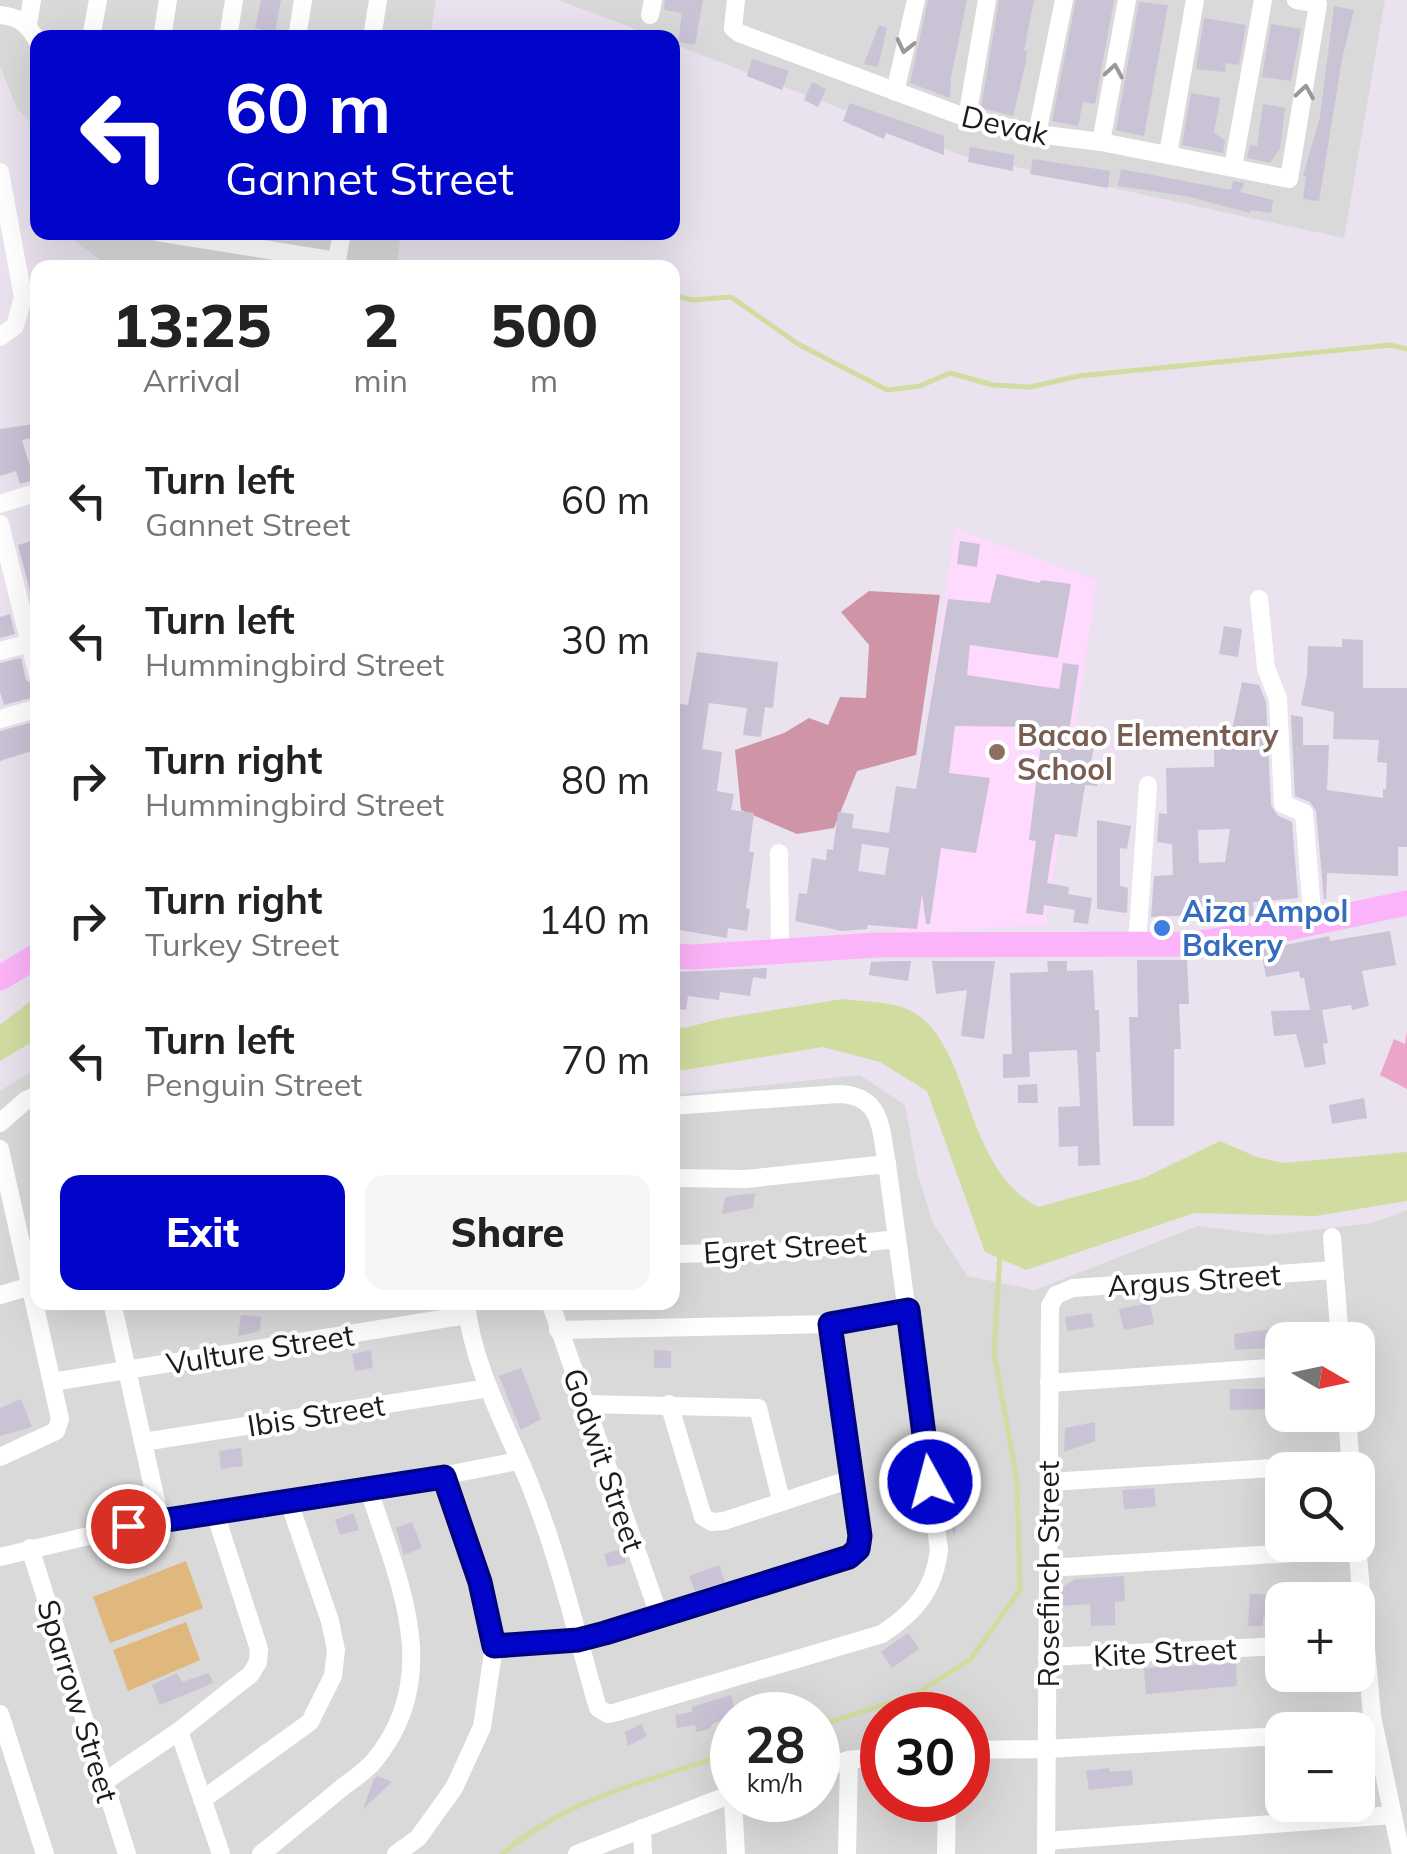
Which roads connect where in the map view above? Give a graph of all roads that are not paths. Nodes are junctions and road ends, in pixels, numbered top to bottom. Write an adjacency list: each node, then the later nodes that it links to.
1 (32, 0): 16 (street)
2 (98, 0): 18 (street)
3 (168, 0): 19 (street)
4 (234, 0): 20 (street)
5 (303, 0): 21 (street)
6 (378, 0): 22 (street)
7 (736, 0): 23 (street, Devak)
8 (916, 0): 23 (street, one-way to 23)
9 (987, 0): 24 (street)
10 (1064, 0): 25 (street)
11 (1127, 0): 26 (street, one-way to 11)
12 (1195, 0): 27 (street)
13 (1263, 0): 28 (street)
14 (1296, 0): 28 (street, Devak, one-way to 14)
15 (0, 15): 16 (street)
16 (28, 24): 17 (street)
17 (31, 30)
18 (92, 30)
19 (163, 30)
20 (229, 30)
21 (299, 30)
22 (373, 30)
23 (895, 92): 24 (street, Devak)
24 (967, 118): 25 (street, Devak)
25 (1036, 134): 26 (street, Devak)
26 (1101, 142): 27 (street, Devak)
27 (1168, 154): 28 (street, Devak)
28 (1233, 167)
29 (0, 172): 30 (street)
30 (2, 197): 33 (street)
31 (268, 241): 32 (street)
32 (334, 260)
33 (0, 337)
34 (30, 495): 35 (street)
35 (0, 504)
36 (0, 524): 37 (street)
37 (6, 579): 39 (street)
38 (1259, 599): 47 (street)
39 (30, 630)
40 (30, 633): 41 (street)
41 (0, 651)
42 (30, 710): 43 (street)
43 (0, 719)
44 (1148, 785): 48 (street)
45 (778, 853): 49 (street)
46 (1407, 903): 47 (main road)
47 (1313, 923): 48 (main road)
48 (1136, 944): 49 (main road)
49 (780, 951): 50 (main road)
50 (680, 956)
51 (30, 959): 52 (main road)
52 (0, 978)
53 (30, 1098): 55 (street)
54 (680, 1105): 57 (street)
55 (0, 1124)
56 (0, 1149): 59 (street)
57 (887, 1164): 58 (street); 61 (street)
58 (680, 1178)
59 (6, 1207): 64 (street)
60 (1332, 1237): 63 (street)
61 (896, 1239): 62 (street, Egret Street); 72 (street)
62 (680, 1254)
63 (1334, 1270): 66 (street, Argus Street); 73 (street)
64 (30, 1286): 65 (street)
65 (0, 1295)
66 (1056, 1295): 79 (street, Rosefinch Street)
67 (36, 1310): 78 (street)
68 (114, 1310): 77 (street)
69 (461, 1310): 77 (street, Vulture Street)
70 (467, 1310): 80 (street)
71 (552, 1310): 75 (street, Godwit Street)
72 (908, 1310): 74 (street); 100 (street)
73 (1338, 1322)
74 (830, 1324): 75 (street); 88 (street)
75 (558, 1330): 81 (street, Godwit Street)
76 (1265, 1368): 79 (street)
77 (127, 1370): 78 (street, Vulture Street); 83 (street)
78 (52, 1382): 84 (street)
79 (1049, 1383): 89 (street, Rosefinch Street)
80 (489, 1388): 83 (street, Ibis Street); 85 (street)
81 (584, 1404): 82 (street); 99 (street, Godwit Street)
82 (670, 1404): 91 (street); 91 (street)
83 (144, 1442): 94 (street)
84 (0, 1457)
85 (518, 1462): 87 (street); 100 (street)
86 (1265, 1471): 89 (street)
87 (444, 1477): 90 (street); 101 (street)
88 (854, 1478): 91 (street); 99 (street)
89 (1048, 1482): 98 (street, Rosefinch Street)
90 (369, 1490): 92 (street); 124 (street)
91 (781, 1500)
92 (289, 1502): 93 (street); 114 (street)
93 (215, 1513): 94 (street); 105 (street)
94 (160, 1518): 95 (street)
95 (30, 1548): 97 (street); 113 (street, Sparrow Street)
96 (1265, 1553): 98 (street)
97 (0, 1557)
98 (1048, 1568): 103 (street, Rosefinch Street)
99 (660, 1618): 100 (street)
100 (578, 1640): 101 (street)
101 (494, 1646): 125 (street)
102 (1265, 1647): 103 (street, Kite Street)
103 (1047, 1657): 107 (street, Rosefinch Street)
104 (0, 1714): 121 (street)
105 (178, 1731): 113 (street); 114 (street)
106 (1265, 1737): 107 (street)
107 (1047, 1749): 108 (street); 120 (street, Rosefinch Street)
108 (990, 1750)
109 (860, 1759): 111 (street)
110 (1375, 1759): 116 (street)
111 (849, 1760): 112 (street); 129 (street)
112 (840, 1763)
113 (104, 1782): 122 (street, Sparrow Street)
114 (202, 1800): 123 (street)
115 (710, 1805): 119 (street)
116 (1393, 1815): 120 (street); 131 (street)
117 (734, 1822): 128 (street)
118 (947, 1822): 130 (street)
119 (642, 1828): 126 (street); 127 (street)
120 (1046, 1848)
121 (44, 1854)
122 (127, 1854)
123 (220, 1854)
124 (261, 1854)
125 (396, 1854)
126 (577, 1854)
127 (643, 1854)
128 (736, 1854)
129 (847, 1854)
130 (946, 1854)
131 (1401, 1854)

